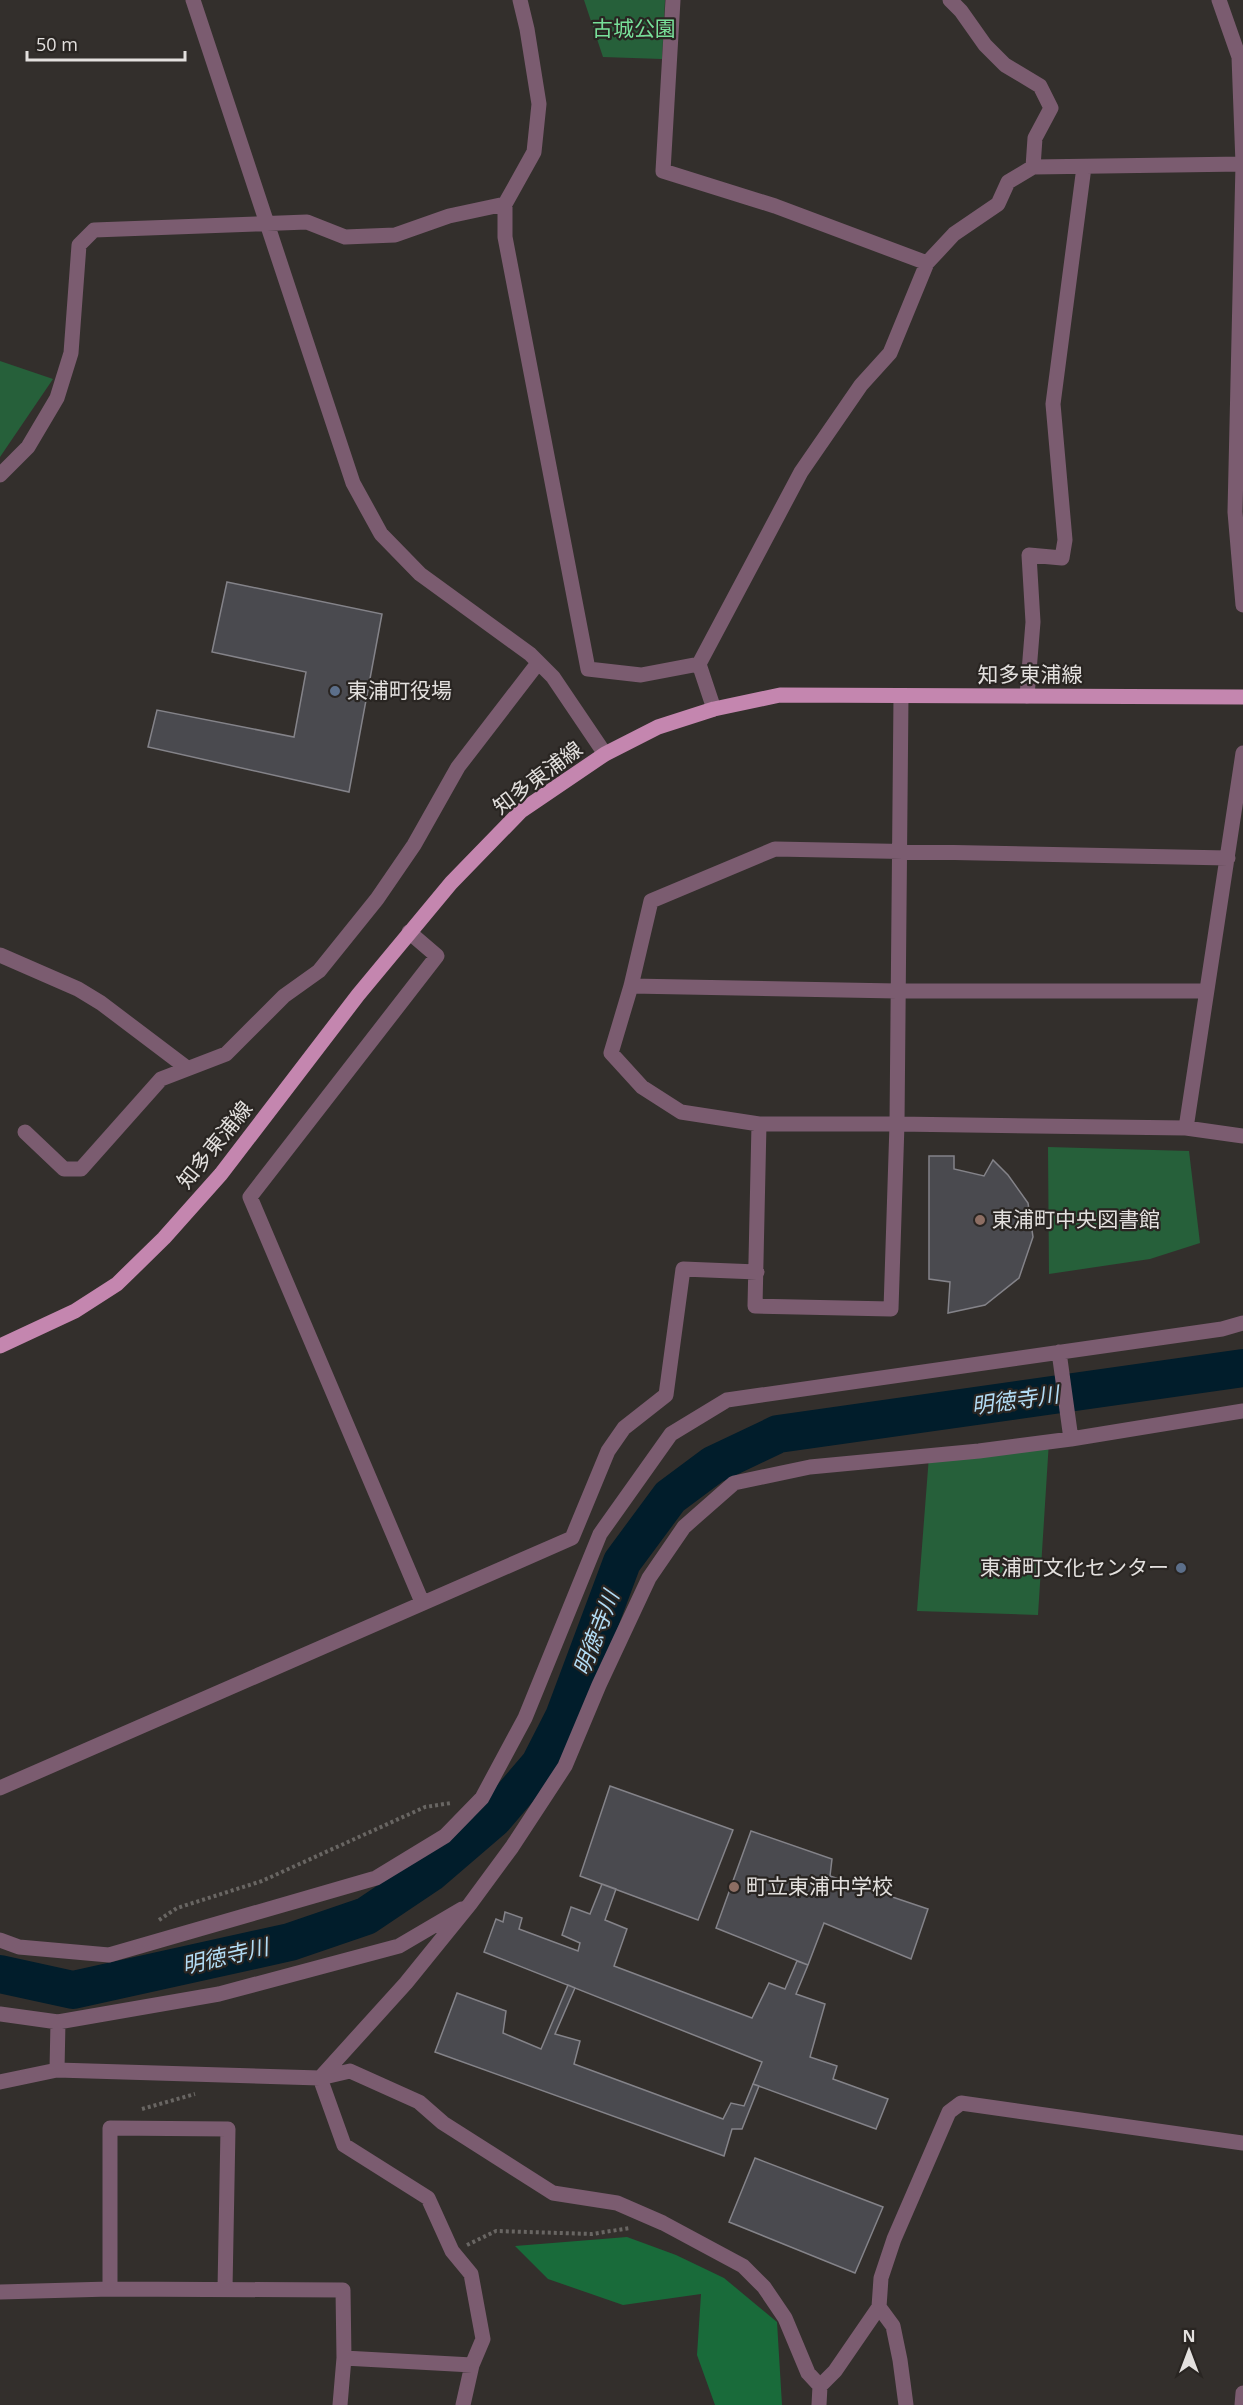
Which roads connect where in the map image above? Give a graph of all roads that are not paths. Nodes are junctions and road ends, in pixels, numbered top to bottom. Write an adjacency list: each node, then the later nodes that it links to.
1 (193, 0): 10 (street)
2 (520, 0): 9 (street)
3 (673, 0): 11 (street)
4 (950, 0): 7 (street)
5 (1219, 0): 6 (street)
6 (1243, 164): 8 (street); 13 (street)
7 (1033, 167): 8 (street); 11 (street)
8 (1084, 167): 17 (street)
9 (505, 204): 10 (street); 15 (street)
10 (268, 222): 12 (street); 14 (street)
11 (927, 263): 15 (street)
12 (0, 475)
13 (1243, 604)
14 (538, 663): 21 (street); 29 (street)
15 (699, 664): 19 (street)
16 (901, 696): 17 (main road, 知多東浦線); 19 (main road, 知多東浦線); 22 (street)
17 (1027, 696): 18 (main road, 知多東浦線)
18 (1243, 697)
19 (714, 709): 21 (main road, 知多東浦線)
20 (1243, 753): 23 (street)
21 (605, 754): 24 (main road, 知多東浦線)
22 (900, 851): 23 (street); 26 (street); 27 (street)
23 (1228, 858): 28 (street)
24 (410, 932): 37 (main road, 知多東浦線); 41 (street)
25 (0, 955): 29 (street)
26 (631, 986): 27 (street); 30 (street)
27 (897, 991): 28 (street); 31 (street)
28 (1206, 991): 32 (street)
29 (187, 1068): 33 (street)
30 (759, 1124): 31 (street); 35 (street)
31 (897, 1124): 32 (street); 35 (street)
32 (1186, 1128): 34 (street)
33 (25, 1132)
34 (1243, 1136)
35 (757, 1272): 41 (street)
36 (1243, 1323): 38 (street)
37 (0, 1346)
38 (1059, 1352): 40 (street); 44 (street)
39 (1243, 1411): 40 (street)
40 (1071, 1439): 43 (street)
41 (422, 1602): 42 (street)
42 (0, 1788)
43 (470, 1905): 46 (street); 48 (street)
44 (0, 1940)
45 (0, 2014): 46 (street)
46 (58, 2022): 47 (street)
47 (57, 2070): 48 (street); 49 (street)
48 (320, 2078): 56 (street); 57 (street)
49 (0, 2082)
50 (1243, 2143): 54 (street)
51 (110, 2289): 52 (street); 52 (street); 53 (street)
52 (225, 2289): 55 (street)
53 (0, 2292)
54 (879, 2307): 57 (street); 62 (street)
55 (344, 2358): 56 (street); 59 (street)
56 (472, 2365): 60 (street)
57 (820, 2386): 61 (street)
58 (1243, 2393): 63 (street)
59 (340, 2405)
60 (463, 2405)
61 (819, 2405)
62 (906, 2405)
63 (1242, 2405)

